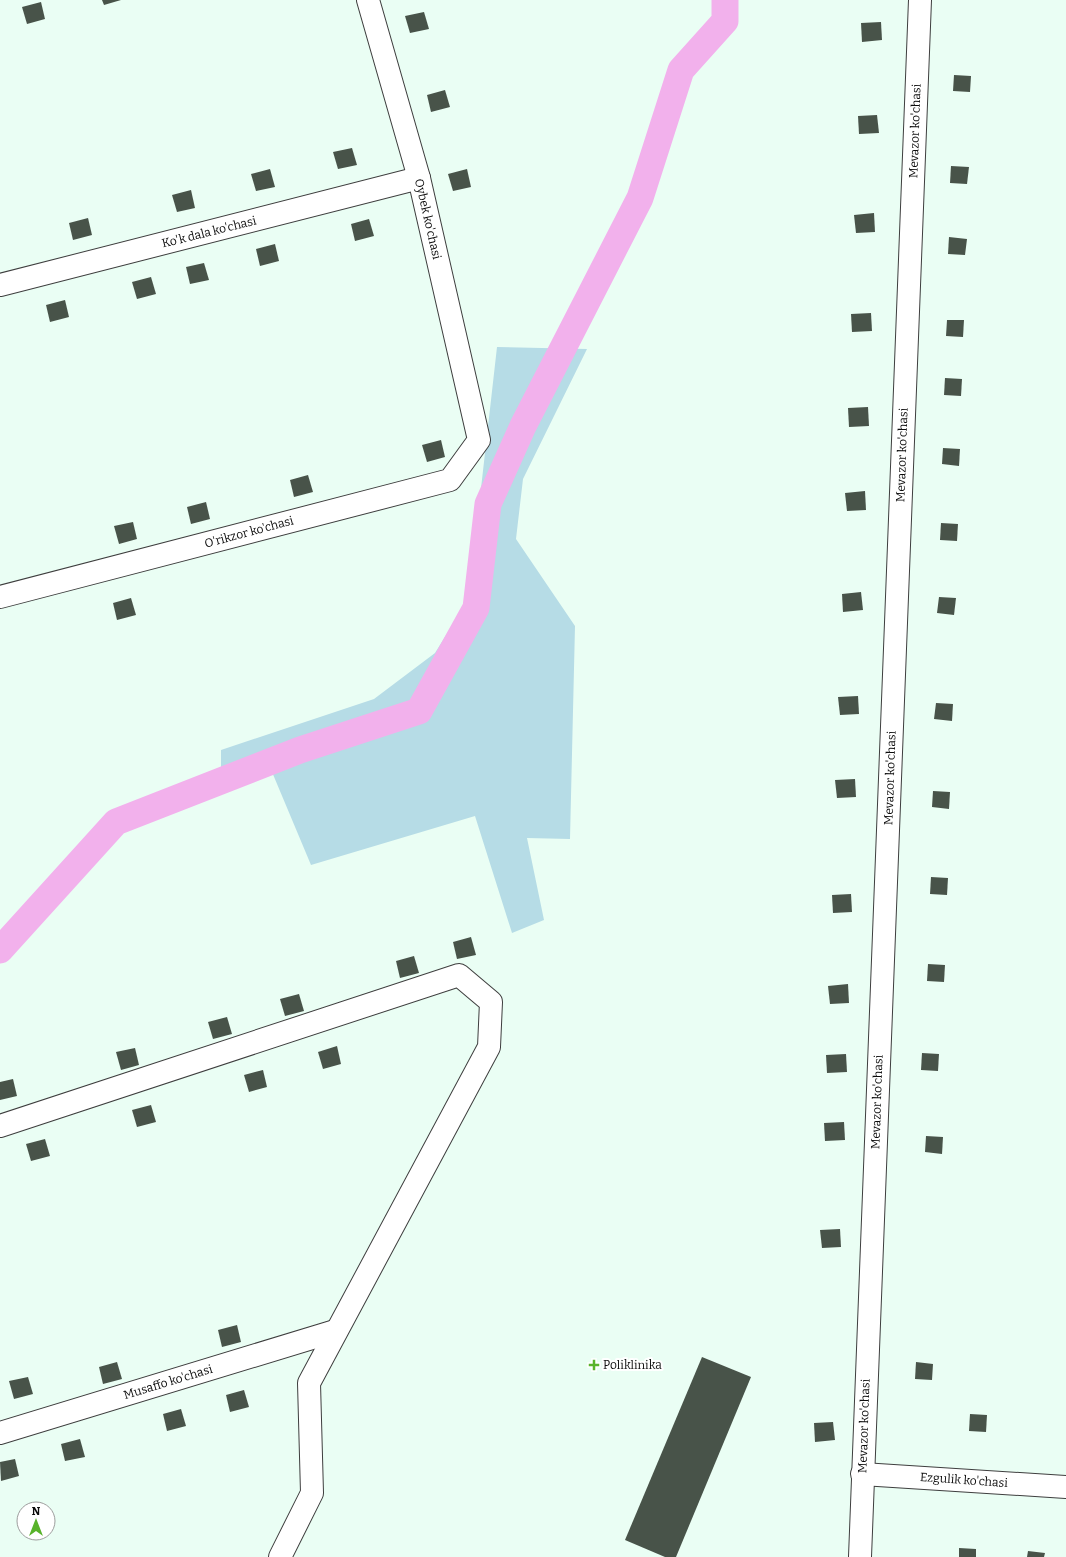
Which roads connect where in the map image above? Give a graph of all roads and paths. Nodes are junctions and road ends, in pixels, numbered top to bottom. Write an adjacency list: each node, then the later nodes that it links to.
1 (368, 0): 3 (street, Oybek ko'chasi)
2 (920, 0): 10 (street, Mevazor ko'chasi)
3 (419, 178): 4 (street, Ko'k dala ko'chasi); 5 (street, Oybek ko'chasi)
4 (0, 285)
5 (479, 440): 6 (street, O'rikzor ko'chasi)
6 (0, 597)
7 (0, 1126): 8 (street)
8 (335, 1331): 9 (street, Musaffo ko'chasi); 12 (street)
9 (0, 1433)
10 (862, 1474): 11 (street, Ezgulik ko'chasi); 13 (street, Mevazor ko'chasi)
11 (1066, 1487)
12 (280, 1557)
13 (860, 1557)

